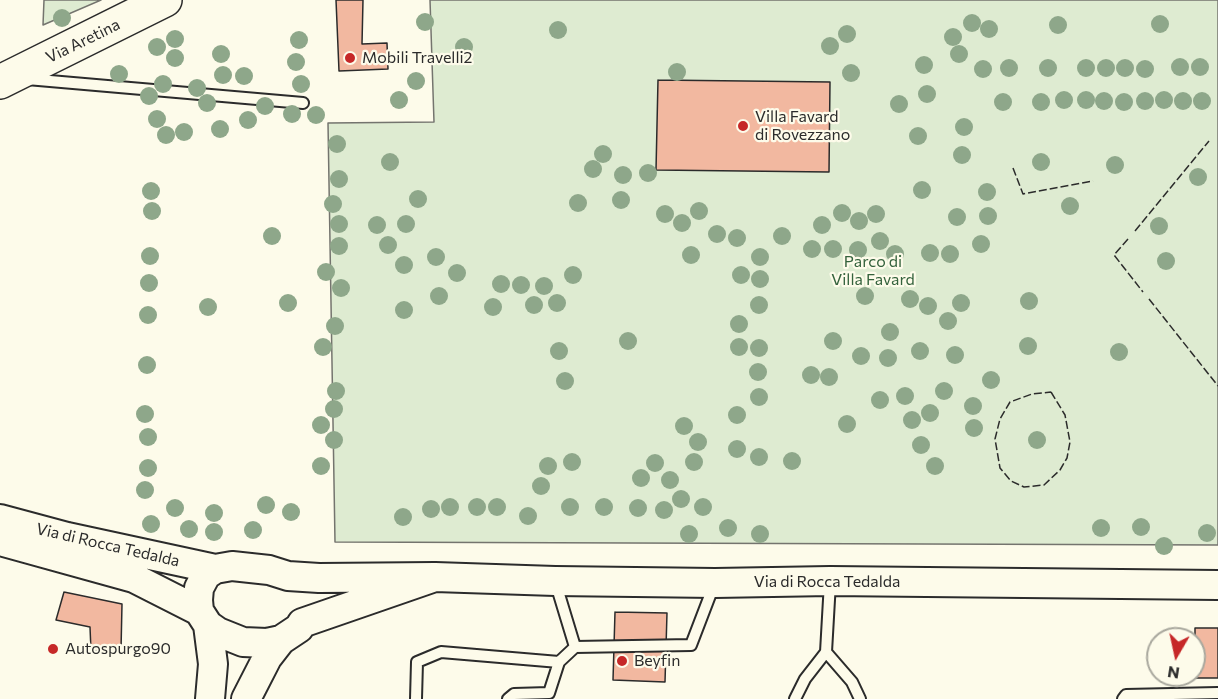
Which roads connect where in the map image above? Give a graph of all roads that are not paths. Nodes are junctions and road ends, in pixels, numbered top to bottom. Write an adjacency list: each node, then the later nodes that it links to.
1 (165, 0): 2 (main road, Via Aretina)
2 (6, 79): 3 (lane)
3 (303, 103)
4 (0, 519): 6 (street, Via di Rocca Tedalda)
5 (0, 541): 13 (street, Via di Rocca Tedalda)
6 (215, 569): 7 (street, Via di Rocca Tedalda); 13 (street)
7 (288, 576): 8 (street, Via di Rocca Tedalda); 14 (street)
8 (435, 577): 9 (street, Via di Rocca Tedalda); 14 (street, Via di Rocca Tedalda)
9 (555, 581): 11 (street, Via di Rocca Tedalda); 15 (lane)
10 (830, 581): 11 (street, Via di Rocca Tedalda); 12 (street, Via di Rocca Tedalda); 16 (lane)
11 (715, 583): 15 (lane)
12 (1218, 585)
13 (204, 618): 14 (street, Via di Rocca Tedalda); 19 (street)
14 (292, 632): 20 (street)
15 (575, 647): 17 (lane)
16 (826, 652): 23 (lane); 24 (lane)
17 (559, 662): 21 (lane); 22 (lane)
18 (1218, 693): 25 (lane)
19 (210, 699)
20 (246, 699)
21 (416, 699)
22 (508, 699)
23 (795, 699)
24 (860, 699)
25 (1123, 699)

